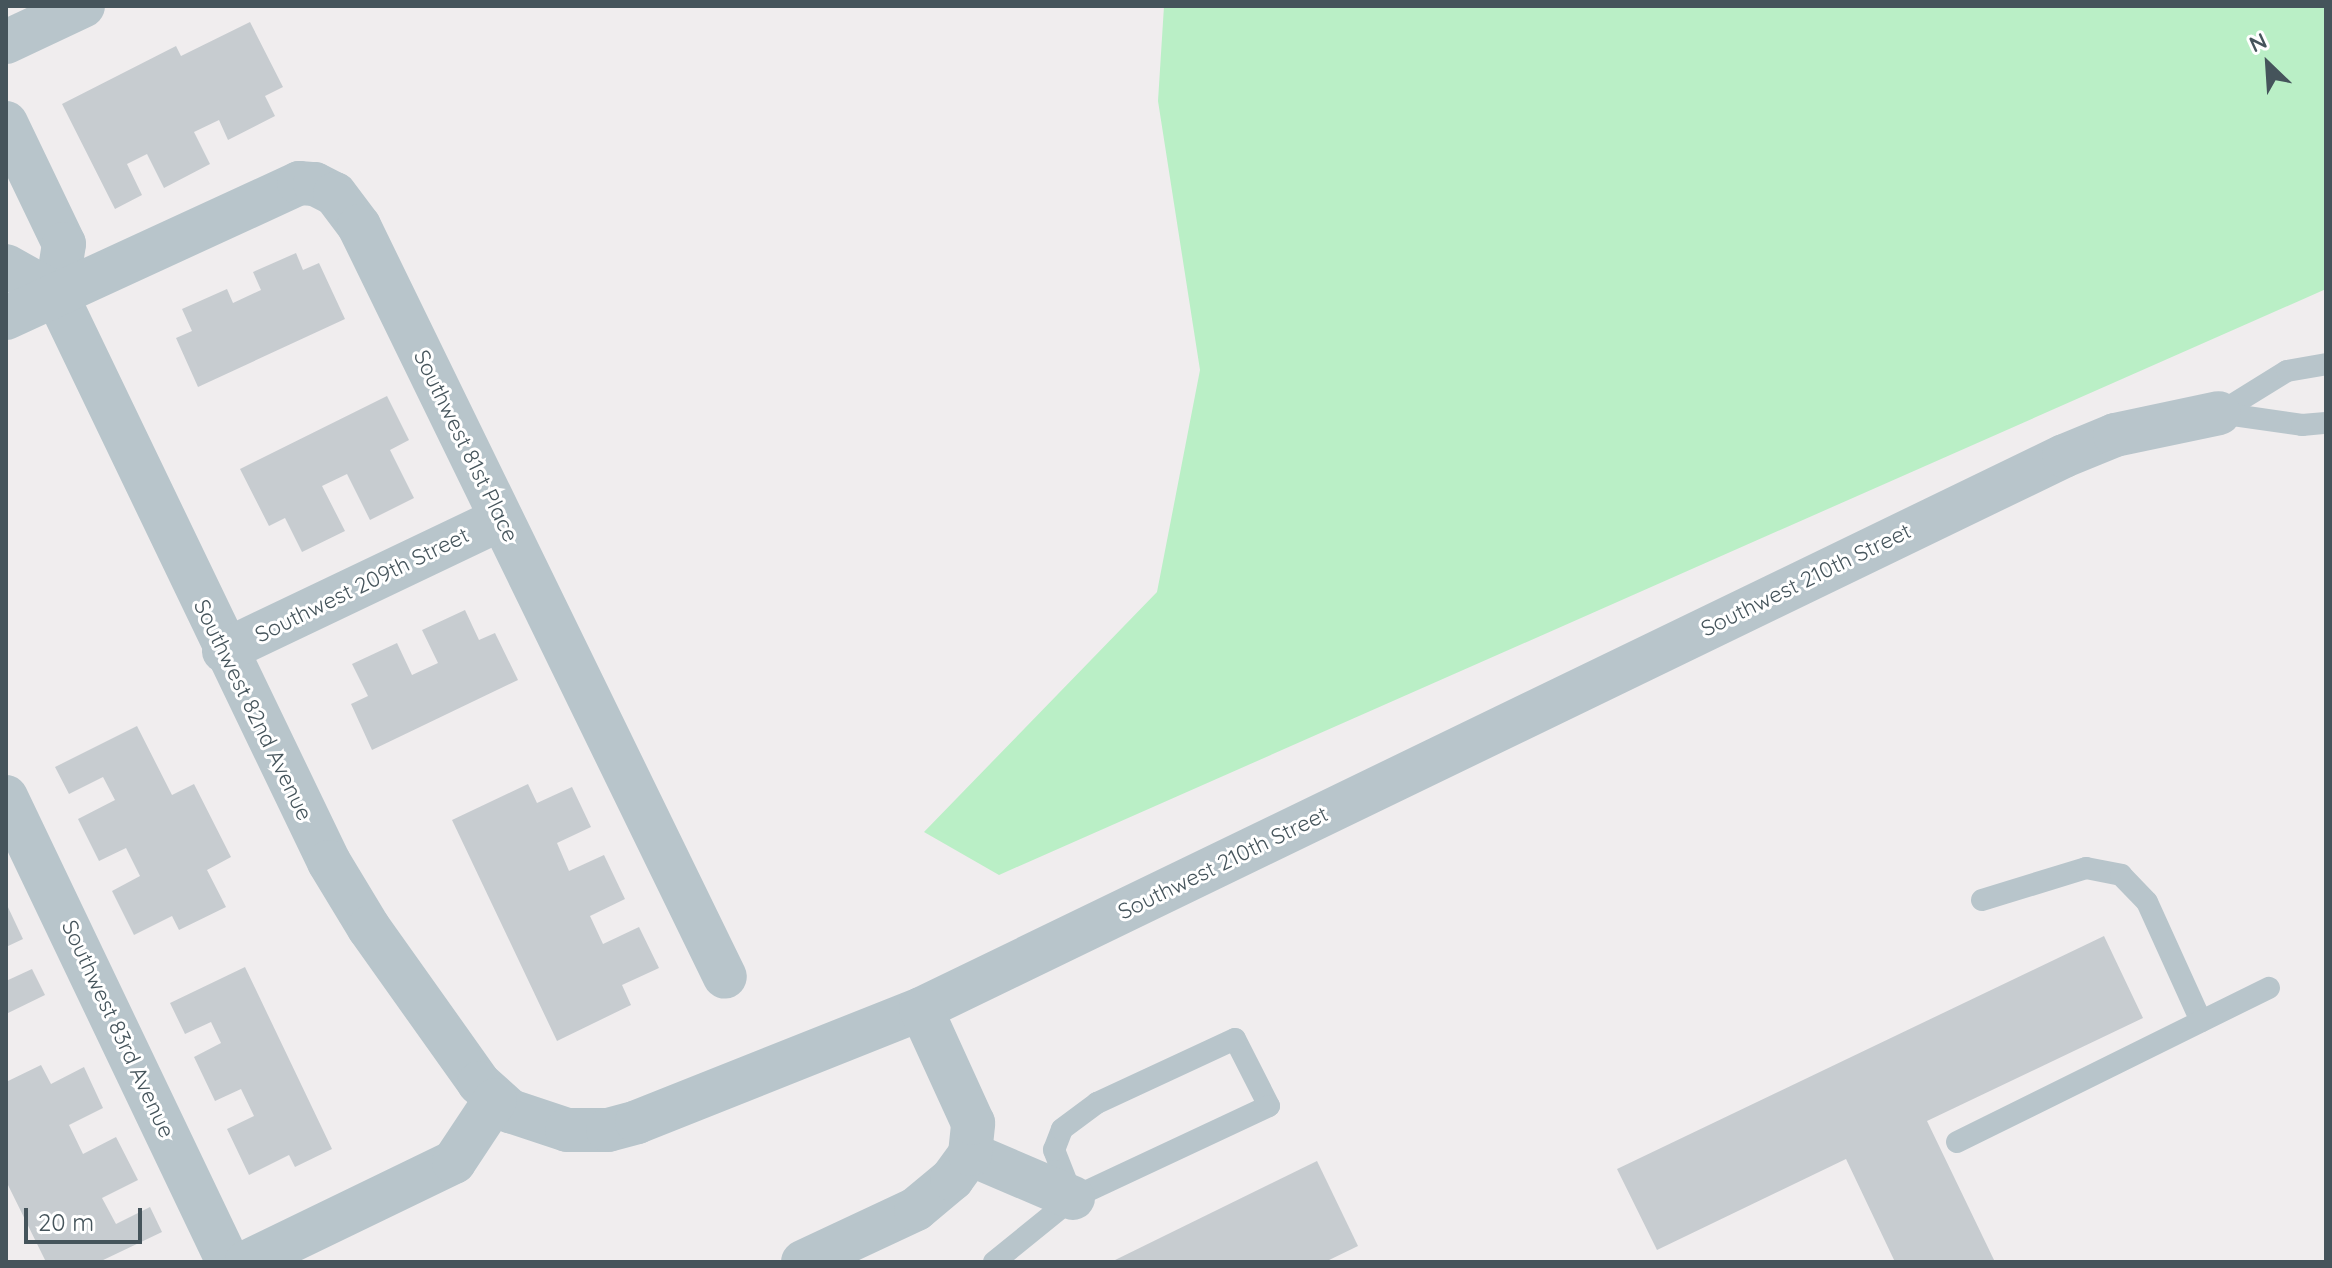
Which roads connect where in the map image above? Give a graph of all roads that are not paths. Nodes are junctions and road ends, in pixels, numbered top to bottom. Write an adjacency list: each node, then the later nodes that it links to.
1 (83, 6): 2 (street)
2 (6, 42)
3 (6, 123): 5 (street)
4 (6, 266): 5 (street)
5 (56, 294): 6 (street, Southwest 81st Place); 10 (street, Southwest 81st Place); 11 (street, Southwest 82nd Avenue)
6 (6, 318)
7 (2326, 364): 8 (lane)
8 (2219, 413): 9 (lane); 16 (street, Southwest 210th Street)
9 (2326, 423)
10 (501, 519): 11 (street, Southwest 209th Street); 14 (street, Southwest 81st Place)
11 (224, 651): 18 (street, Southwest 82nd Avenue)
12 (6, 797): 22 (street, Southwest 83rd Avenue)
13 (1982, 900): 17 (lane)
14 (725, 977)
15 (2269, 988): 17 (lane)
16 (921, 1009): 18 (street, Southwest 210th Street); 20 (street)
17 (2201, 1021): 19 (lane)
18 (495, 1100): 23 (street)
19 (1957, 1142)
20 (970, 1154): 21 (street); 24 (street)
21 (1073, 1198): 21 (lane); 25 (lane)
22 (228, 1262)
23 (247, 1262)
24 (803, 1262)
25 (994, 1262)

